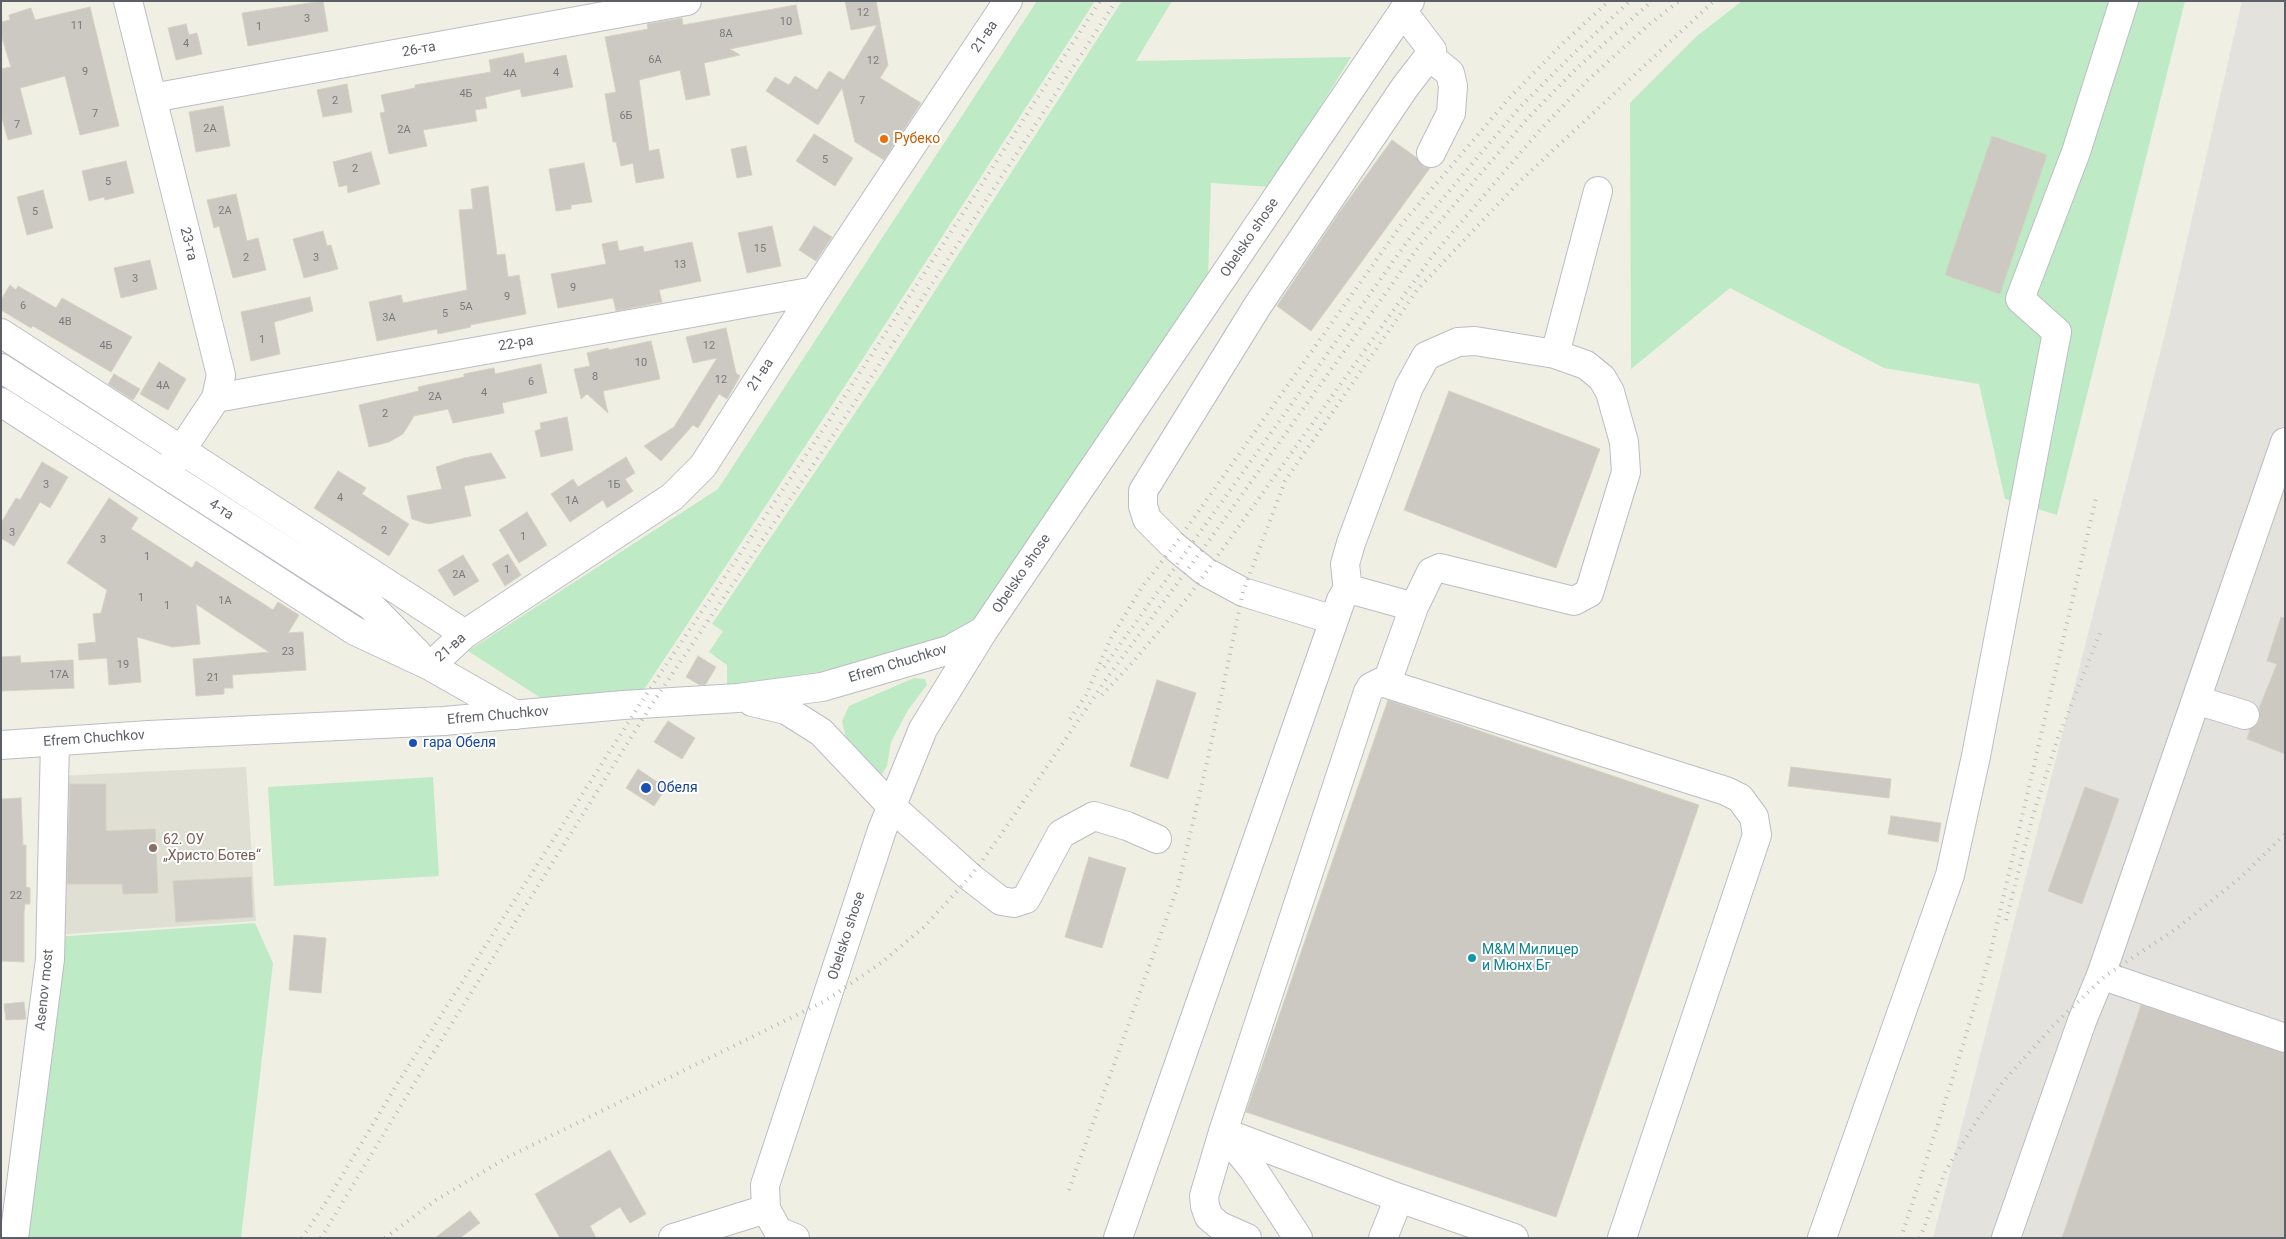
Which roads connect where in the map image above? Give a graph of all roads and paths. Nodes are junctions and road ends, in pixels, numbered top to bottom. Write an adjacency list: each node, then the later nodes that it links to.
1 (128, 1): 7 (street, 23-та)
2 (687, 1): 7 (street, 26-та)
3 (1008, 1): 10 (street, 21-ва)
4 (2124, 1): 48 (street)
5 (1407, 7): 6 (street); 22 (street, Obelsko shose)
6 (1429, 56): 8 (street); 21 (street)
7 (152, 98): 14 (street, 23-та)
8 (1431, 153)
9 (1598, 191): 12 (street)
10 (815, 292): 14 (street, 22-ра); 23 (street, 21-ва)
11 (1, 334): 17 (street)
12 (1555, 354): 19 (street); 20 (street)
13 (1, 368): 18 (street, 4-та)
14 (216, 398): 17 (street, 23-та)
15 (1, 402): 24 (street, 4-та)
16 (2285, 442): 27 (street)
17 (181, 449): 18 (street, 23-та); 23 (street)
18 (165, 474): 24 (street, 4-та)
19 (1348, 591): 20 (street); 21 (street)
20 (1414, 607): 25 (street)
21 (1334, 620): 42 (street)
22 (984, 630): 26 (street, Efrem Chuchkov); 32 (street, Obelsko shose)
23 (465, 634): 24 (street, 21-ва)
24 (430, 666): 28 (street, 4-та)
25 (1387, 682): 36 (street); 47 (street)
26 (738, 698): 28 (street, Efrem Chuchkov); 32 (street)
27 (2196, 700): 29 (street); 34 (street)
28 (516, 715): 30 (street, Efrem Chuchkov)
29 (2245, 715)
30 (55, 742): 31 (street, Efrem Chuchkov); 39 (street, Asenov most)
31 (1, 745)
32 (892, 807): 33 (street); 38 (street, Obelsko shose)
33 (1157, 839)
34 (2101, 975): 35 (street); 49 (street)
35 (2285, 1038)
36 (1223, 1132): 37 (street); 43 (street); 44 (street)
37 (1399, 1198): 45 (street); 46 (street)
38 (766, 1209): 40 (street); 41 (street)
39 (14, 1238)
40 (673, 1238)
41 (796, 1238)
42 (1118, 1238)
43 (1247, 1238)
44 (1298, 1238)
45 (1383, 1238)
46 (1514, 1238)
47 (1622, 1238)
48 (1822, 1238)
49 (2006, 1238)

